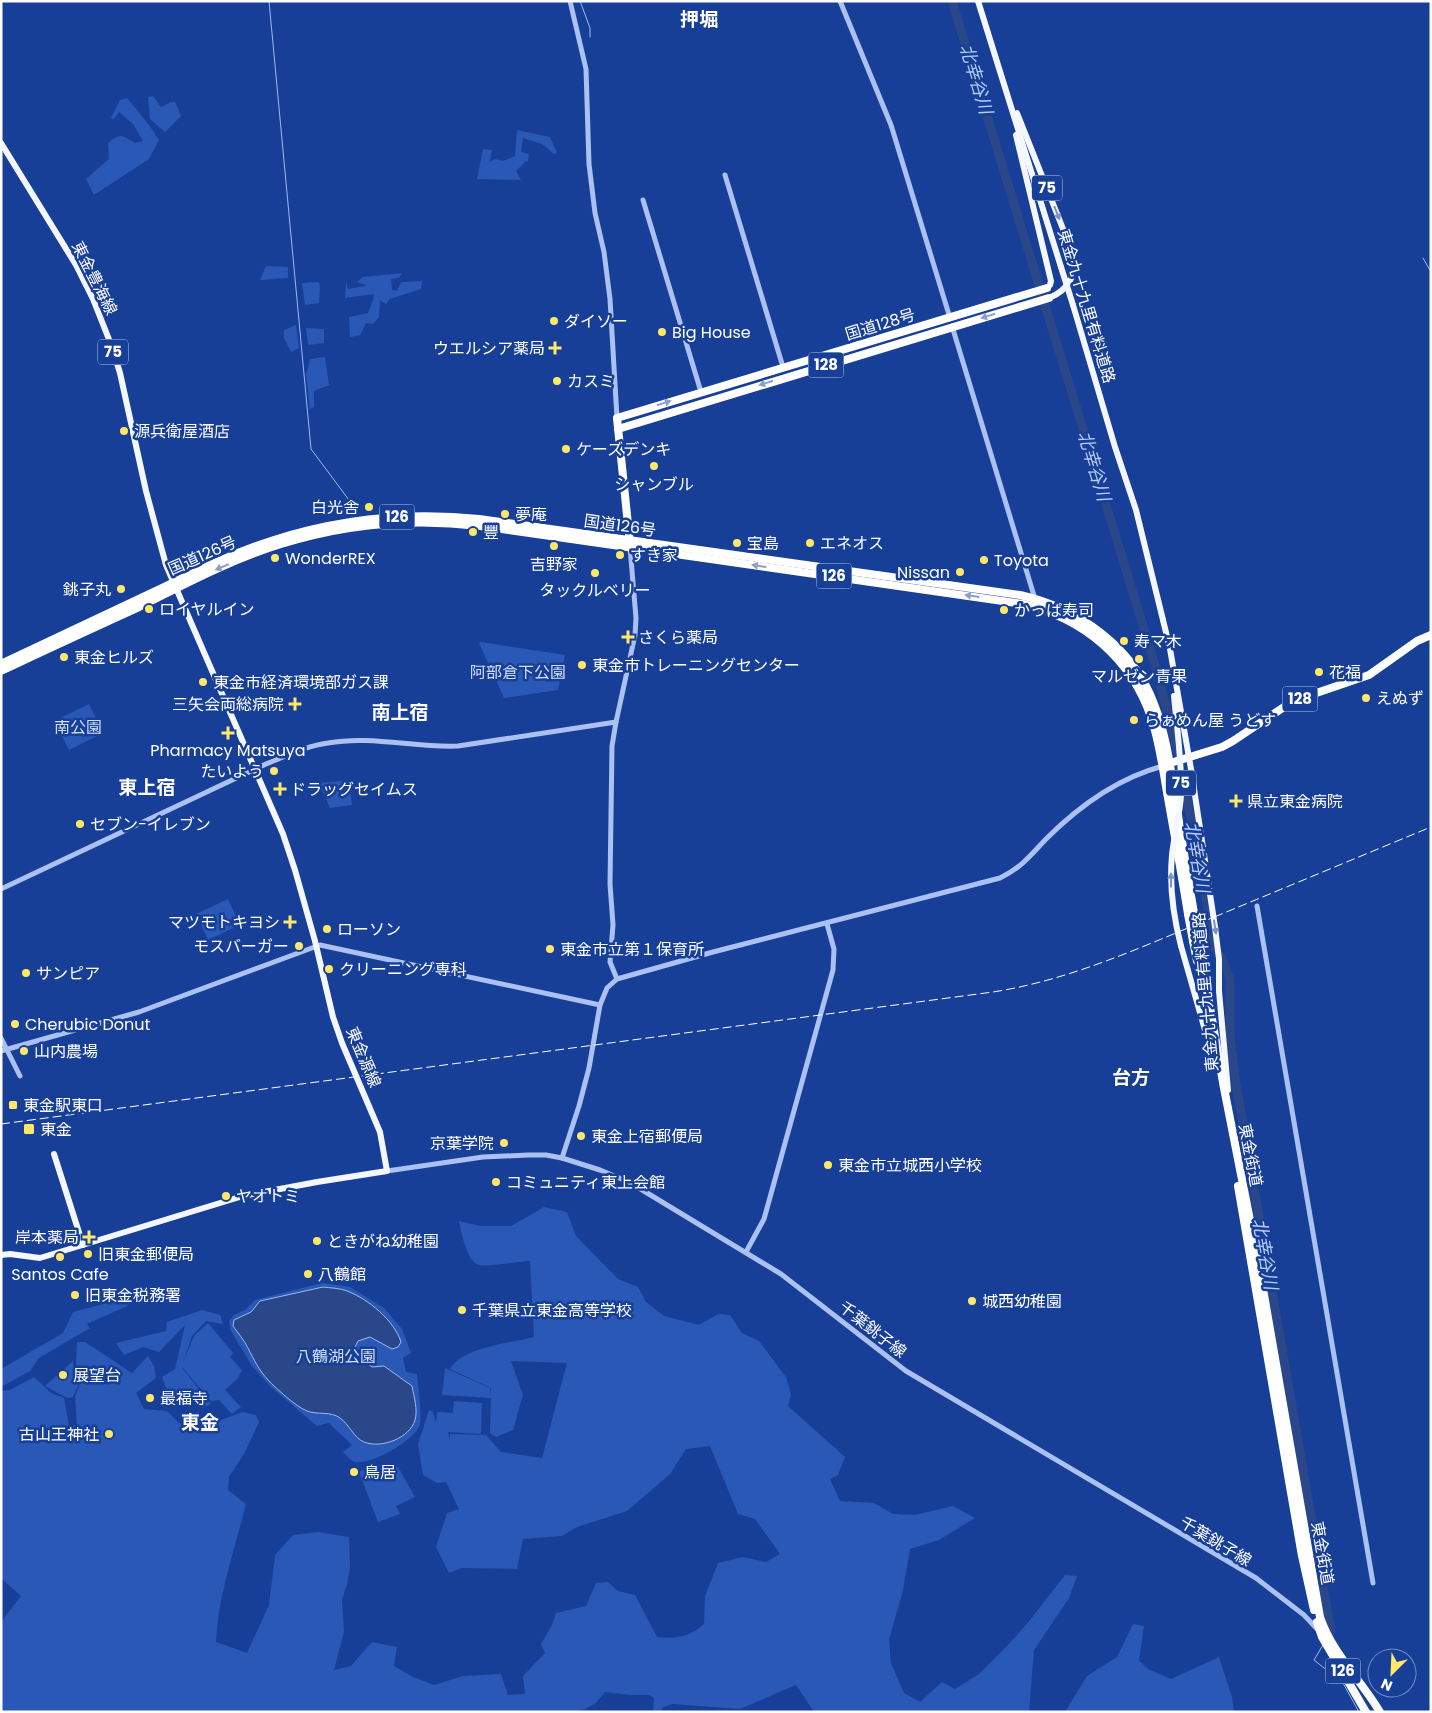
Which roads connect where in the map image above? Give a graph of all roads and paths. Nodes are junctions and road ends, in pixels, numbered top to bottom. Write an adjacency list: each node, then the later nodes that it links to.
1 (570, 1): 20 (street)
2 (840, 1): 12 (street)
3 (978, 1): 4 (main road, 東金九十九里有料道路 / 75)
4 (1000, 70): 8 (main road, 75); 10 (main road, 75, one-way to 10); 25 (main road, 東金九十九里有料道路 / 75, bridge)
5 (1, 143): 23 (main road, 東金豊海線 / 75)
6 (725, 175): 16 (street)
7 (643, 200): 18 (street)
8 (1047, 288): 9 (highway, 国道128号 / 128)
9 (1032, 293): 11 (highway); 12 (highway, 国道128号 / 128)
10 (1049, 298): 11 (highway, 国道128号 / 128)
11 (1035, 302): 13 (highway, 国道128号 / 128, one-way to 13)
12 (950, 318): 13 (highway); 14 (highway, 国道128号 / 128)
13 (952, 326): 15 (highway, 国道128号 / 128); 24 (street)
14 (867, 343): 15 (highway); 16 (highway, 国道128号 / 128)
15 (869, 352): 17 (highway, 国道128号 / 128)
16 (783, 368): 17 (highway); 18 (highway, 国道128号 / 128)
17 (786, 377): 19 (highway, 国道128号 / 128, one-way to 19)
18 (701, 392): 19 (highway); 20 (highway, 国道128号 / 128, one-way to 18)
19 (704, 403): 21 (highway, 国道128号 / 128)
20 (617, 418): 21 (highway)
21 (618, 429): 22 (highway)
22 (630, 544): 23 (highway, 国道126号 / 126); 24 (highway, 国道126号 / 126); 29 (street); 30 (highway, 国道126号 / 126, one-way to 22)
23 (175, 585): 27 (highway, 国道126号 / 126); 28 (highway, 国道126号 / 126); 31 (main road, 東金源線)
24 (1035, 599): 30 (highway, 国道126号 / 126)
25 (1163, 620): 40 (main road, 東金九十九里有料道路 / 75, one-way to 25, bridge); 44 (main road, 東金九十九里有料道路 / 75, one-way to 44, bridge)
26 (1431, 635): 30 (highway, 128)
27 (1, 664)
28 (1, 671)
29 (616, 722): 31 (street); 37 (street)
30 (1166, 764): 34 (street); 35 (highway, 東金街道 / 126, bridge)
31 (256, 770): 32 (street); 36 (main road, 東金源線)
32 (1, 889)
33 (1257, 906): 50 (street)
34 (827, 924): 37 (street); 48 (street)
35 (1196, 940): 40 (highway, 東金街道 / 126); 44 (highway, 東金街道 / 126)
36 (316, 946): 38 (street); 41 (street); 46 (main road, 東金源線)
37 (617, 980): 38 (street)
38 (600, 1005): 45 (street)
39 (1, 1038): 41 (street)
40 (1213, 1048): 51 (highway, 東金街道 / 126)
41 (4, 1050): 42 (street)
42 (20, 1076)
43 (54, 1154): 47 (main road)
44 (1236, 1154): 51 (highway, 東金街道 / 126)
45 (562, 1158): 46 (street, 千葉銚子線); 48 (street, 千葉銚子線)
46 (387, 1171): 47 (main road)
47 (83, 1245): 49 (main road)
48 (746, 1252): 52 (street, 千葉銚子線)
49 (1, 1255)
50 (1373, 1583)
51 (1316, 1608): 52 (street); 53 (highway, 東金街道 / 126); 55 (highway, 東金街道 / 126)
52 (1298, 1610): 53 (street, 千葉銚子線)
53 (1320, 1632): 54 (highway, 東金街道 / 126)
54 (1366, 1712)
55 (1380, 1712)

